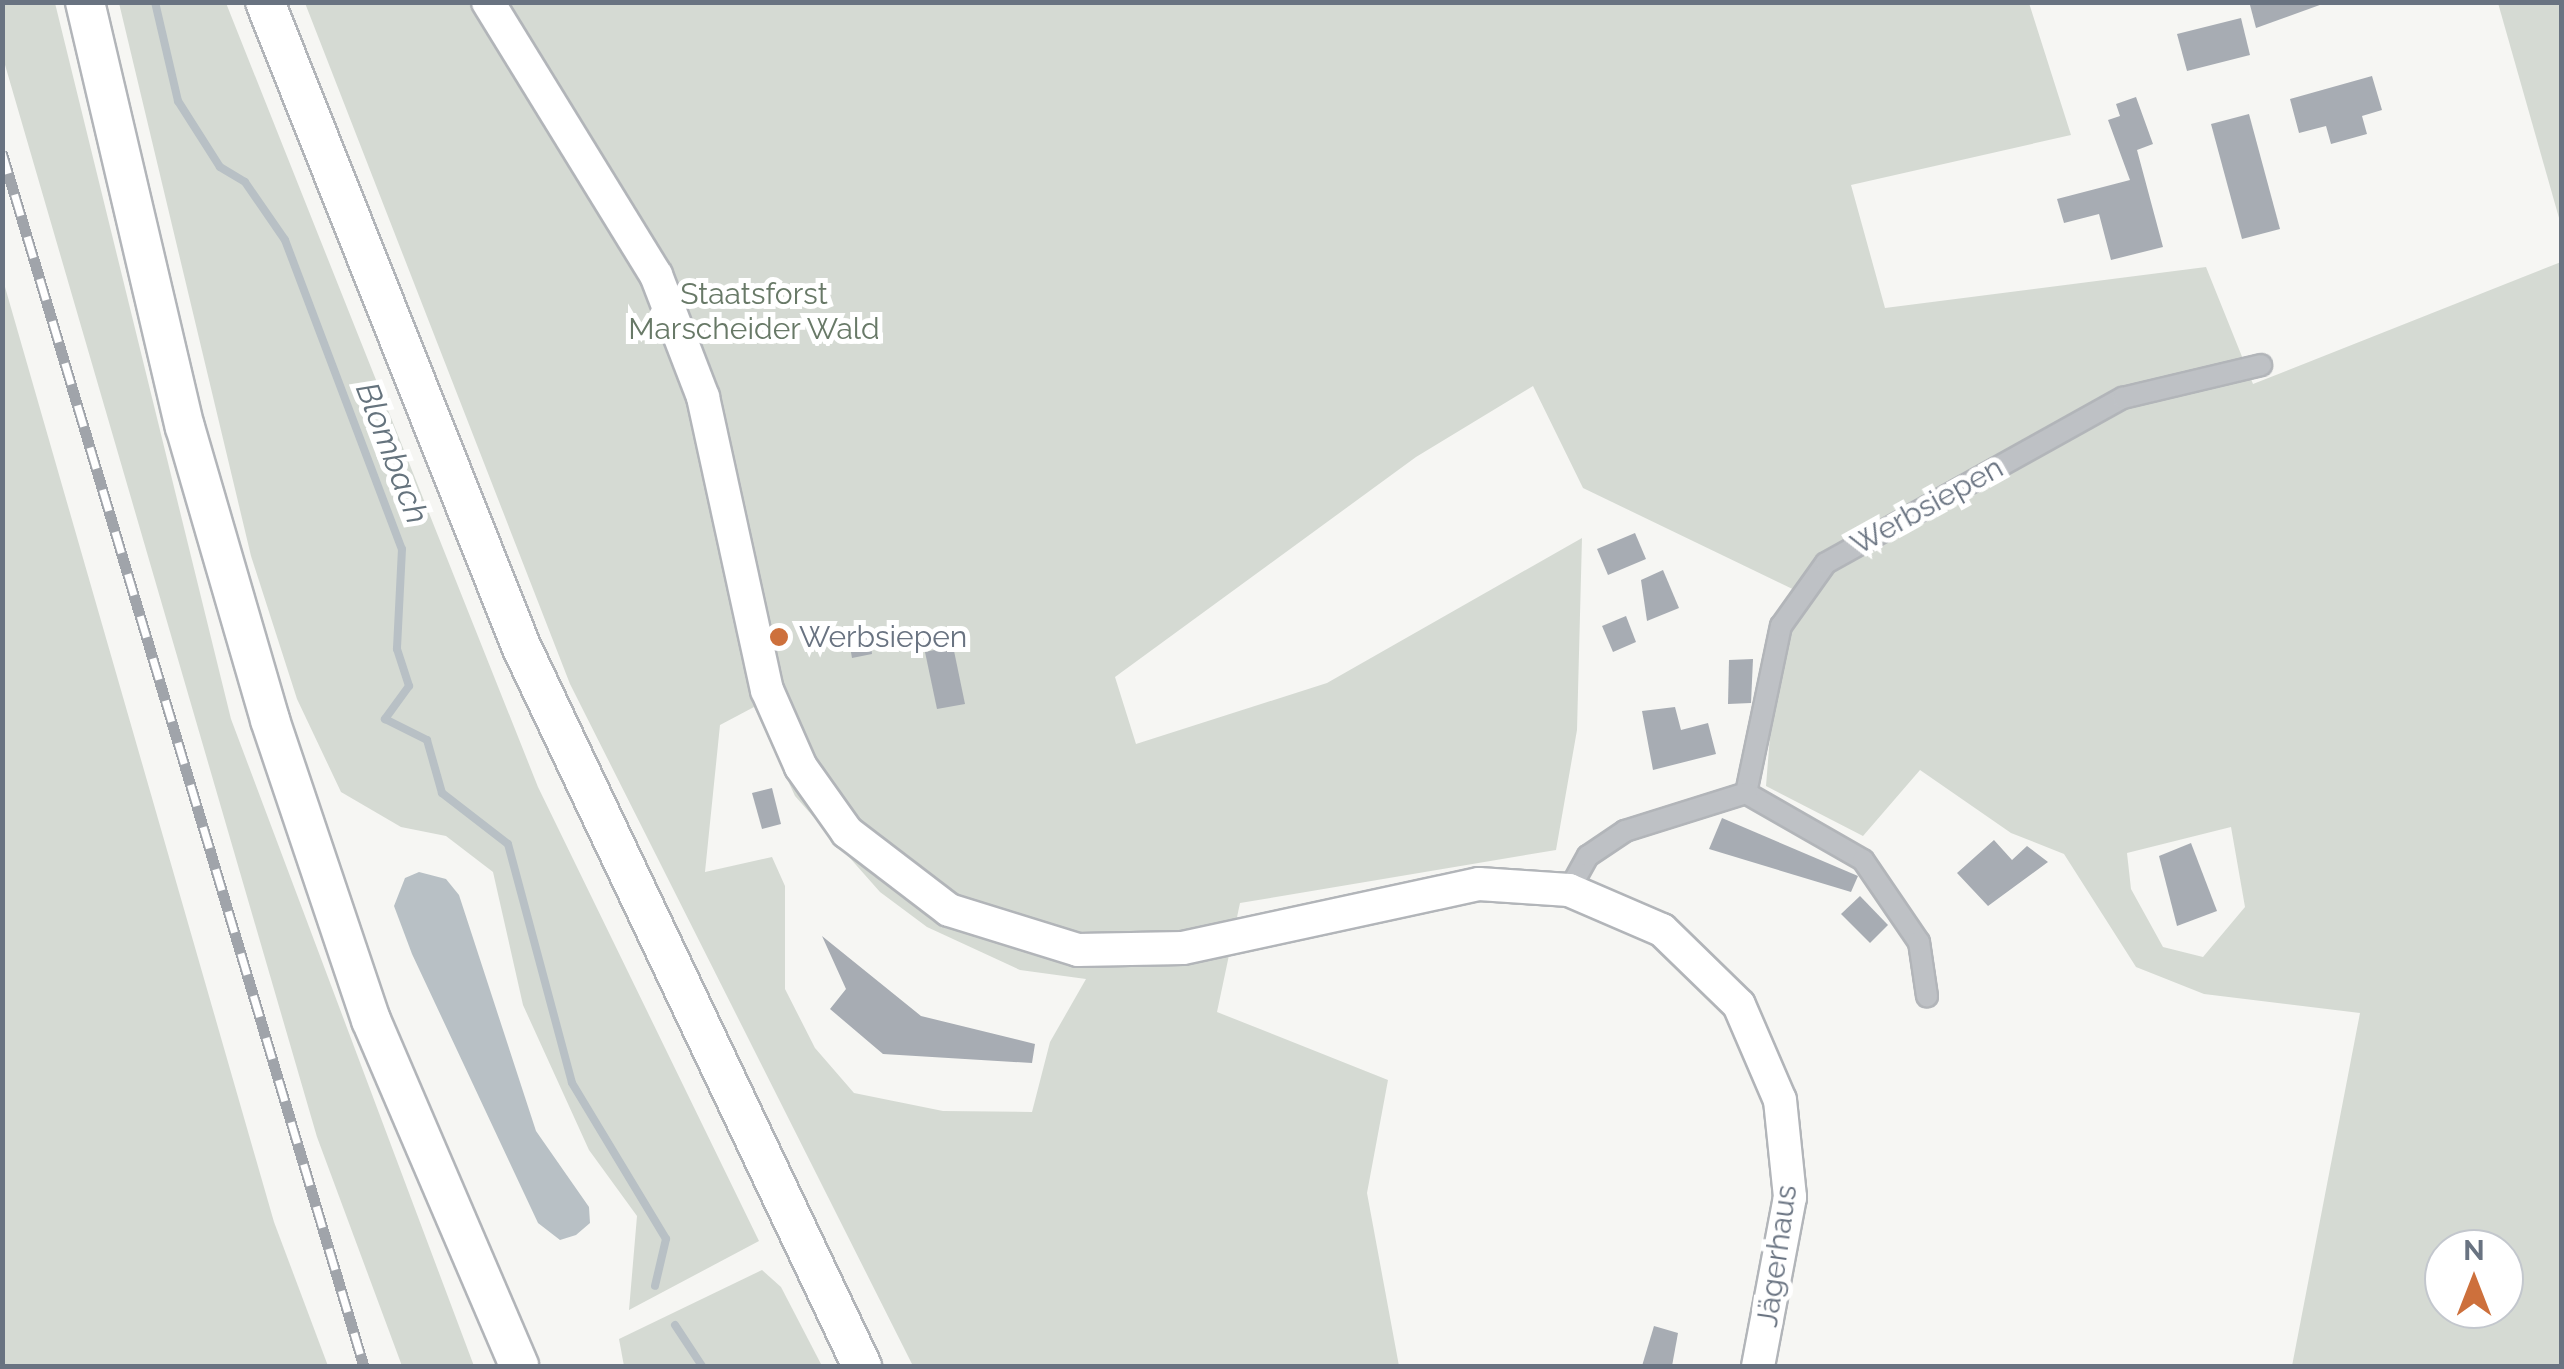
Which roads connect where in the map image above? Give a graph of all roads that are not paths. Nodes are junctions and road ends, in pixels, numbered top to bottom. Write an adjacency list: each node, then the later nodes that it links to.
1 (85, 2): 8 (highway)
2 (265, 2): 9 (highway)
3 (488, 2): 6 (main road)
4 (2261, 365): 5 (street, Werbsiepen)
5 (1746, 793): 6 (street); 7 (street)
6 (1568, 890): 10 (main road, Jägerhaus)
7 (1928, 996)
8 (518, 1366)
9 (862, 1366)
10 (1758, 1366)

